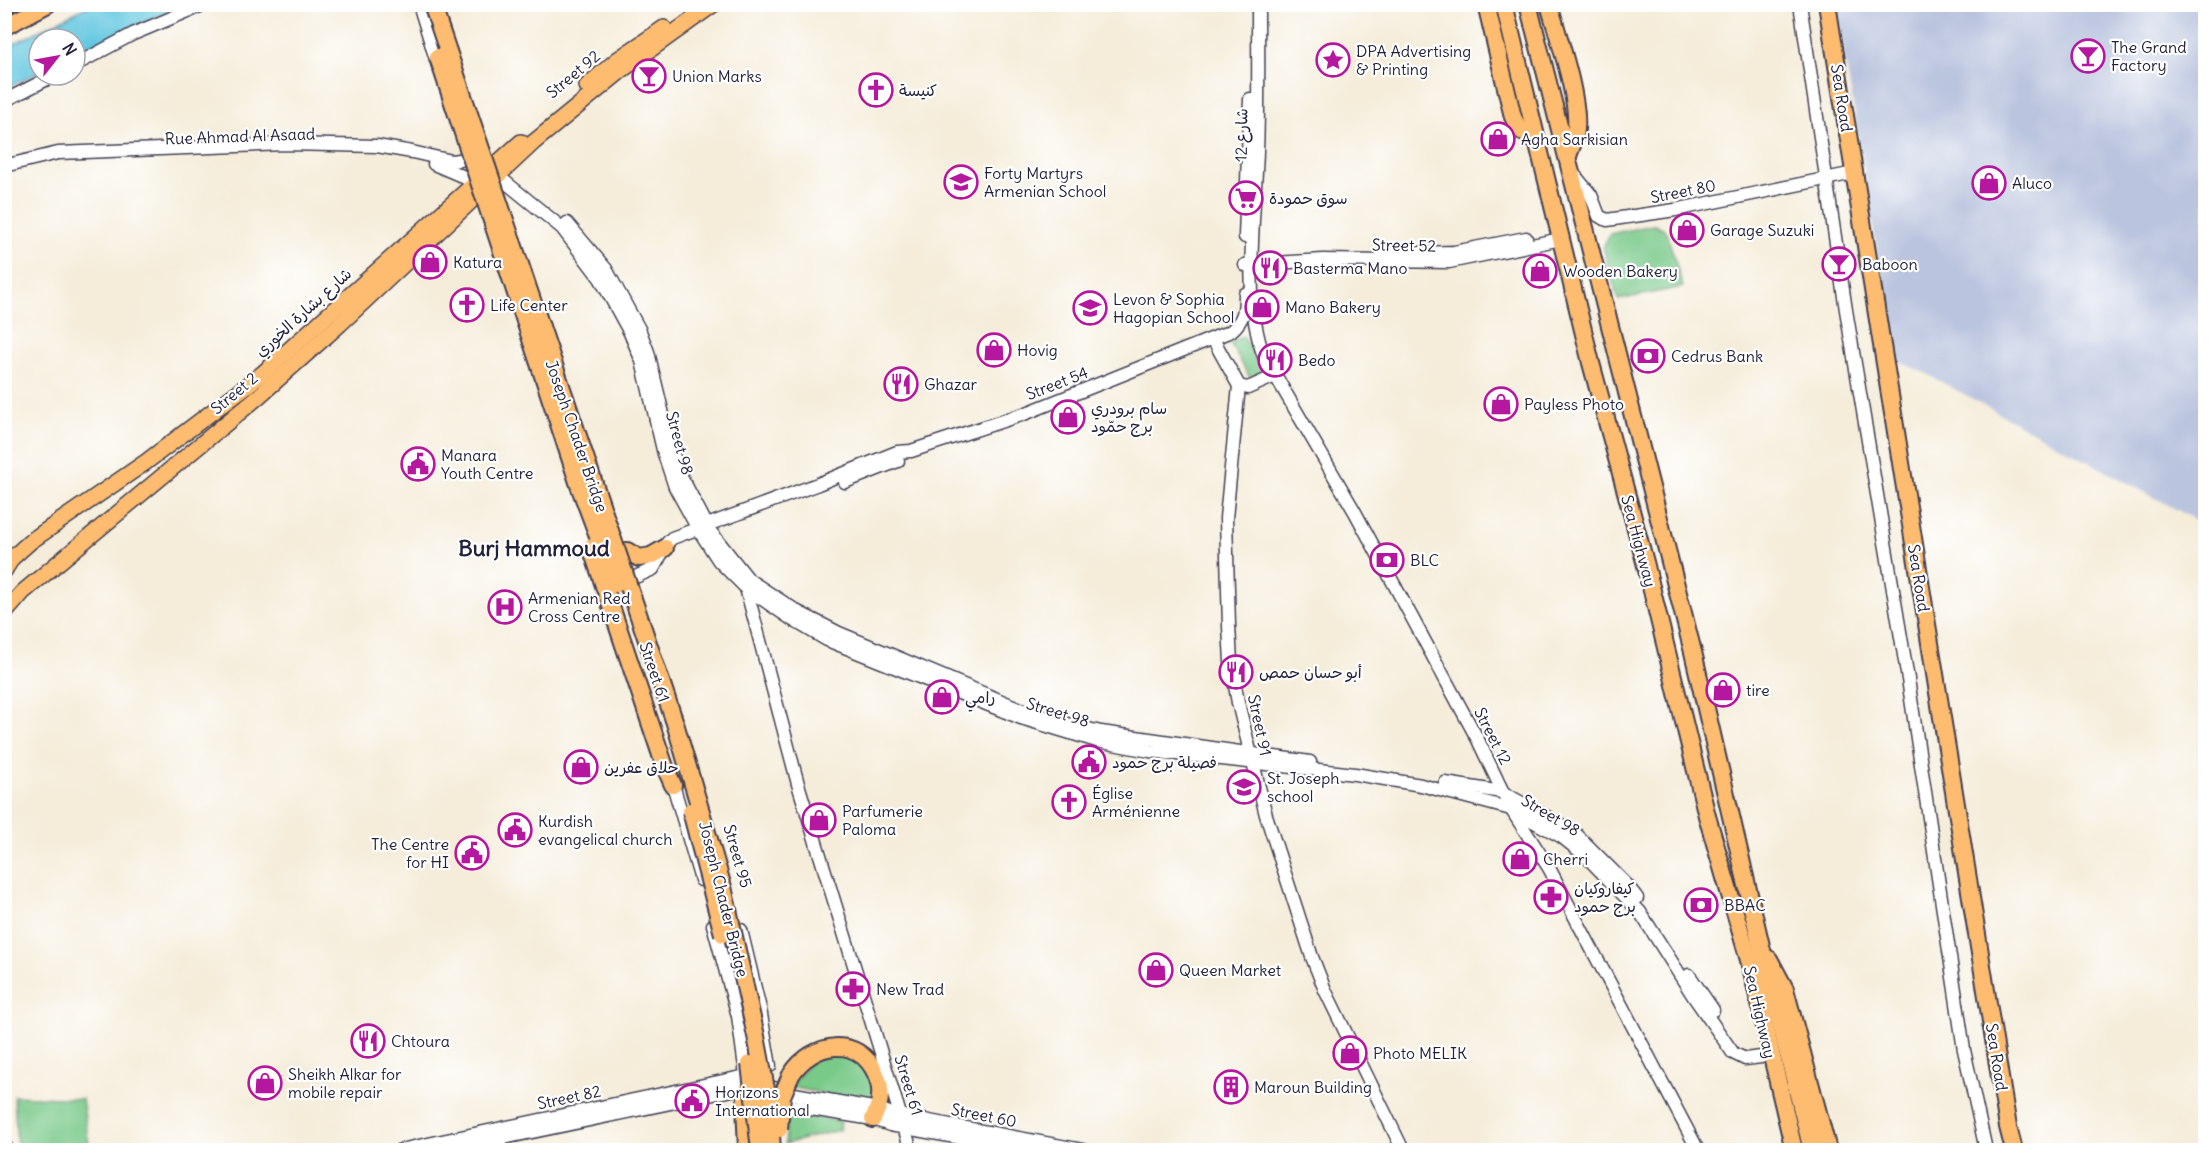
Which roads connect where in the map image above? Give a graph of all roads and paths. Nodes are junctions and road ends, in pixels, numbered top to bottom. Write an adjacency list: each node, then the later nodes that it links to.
1 (48, 4): 16 (highway)
2 (205, 4): 18 (street)
3 (420, 4): 23 (street, Street 61); 43 (highway, Joseph Chader Bridge, bridge)
4 (435, 4): 22 (street, Street 95); 34 (highway, Joseph Chader Bridge, bridge)
5 (699, 4): 27 (main road, Street 92)
6 (714, 4): 27 (main road, Street 92)
7 (1250, 4): 33 (street)
8 (1258, 4): 33 (street, شارع 12)
9 (1486, 4): 21 (highway)
10 (1504, 4): 21 (highway, Sea Highway)
11 (1528, 4): 17 (highway, Sea Highway)
12 (1538, 4): 17 (highway)
13 (1549, 4): 24 (highway)
14 (1800, 4): 29 (street)
15 (1827, 4): 28 (highway, Sea Road)
16 (4, 27)
17 (1540, 52): 24 (highway, Sea Highway)
18 (87, 59)
19 (31, 87): 20 (street)
20 (4, 101)
21 (1537, 142): 32 (highway, Sea Highway)
22 (484, 143): 23 (street); 27 (street, Street 95)
23 (469, 159): 25 (street, Rue Ahmad Al Asaad); 30 (street, Street 61)
24 (1570, 164): 29 (street, Street 80); 57 (highway, Sea Highway)
25 (4, 166)
26 (4, 172): 30 (street, Rue Ahmad Al Asaad)
27 (497, 172): 30 (main road, Street 92); 31 (street, Street 95); 45 (street, Street 98)
28 (1854, 173): 29 (street); 85 (highway, Sea Road)
29 (1825, 178): 84 (street)
30 (478, 190): 31 (street); 40 (main road, شارع بشارة الخوري); 42 (main road, Street 2); 51 (street, Street 61)
31 (502, 195): 49 (street, Street 95)
32 (1560, 235): 33 (street, Street 52); 58 (highway, Sea Highway)
33 (1248, 261): 35 (street); 36 (street, شارع 12)
34 (535, 311): 46 (highway, bridge); 74 (highway, Joseph Chader Bridge, bridge)
35 (1231, 331): 36 (street); 37 (street, Street 54)
36 (1256, 338): 38 (street, Street 12)
37 (1213, 339): 39 (street); 45 (street, Street 54)
38 (1275, 376): 39 (street); 55 (street, Street 12)
39 (1239, 386): 53 (street, Street 91)
40 (146, 462): 41 (main road, شارع بشارة الخوري); 42 (main road)
41 (127, 474): 44 (main road); 48 (main road, شارع بشارة الخوري)
42 (159, 479): 44 (main road, Street 2)
43 (580, 488): 54 (highway, bridge); 73 (highway, Joseph Chader Bridge, bridge)
44 (144, 491): 52 (main road, Street 2)
45 (704, 530): 47 (street); 49 (street); 50 (street, Street 98)
46 (626, 545): 47 (highway); 49 (highway)
47 (665, 548): 49 (street)
48 (4, 571)
49 (633, 581): 51 (street); 62 (street, Street 95)
50 (748, 584): 53 (street, Street 98); 66 (street, Street 61)
51 (609, 590): 54 (street, Street 61)
52 (4, 614)
53 (1250, 759): 55 (street, Street 98); 56 (street, Street 98); 78 (street, Street 91)
54 (674, 785): 61 (street, Street 61)
55 (1502, 792): 56 (street, Street 12); 59 (street, Street 98)
56 (1511, 809): 59 (street, Street 98); 79 (street, Street 12)
57 (1761, 946): 82 (highway, Sea Highway); 83 (highway)
58 (1751, 967): 60 (highway); 81 (highway, Sea Highway)
59 (1715, 1022): 60 (street, Street 98)
60 (1760, 1053): 80 (highway)
61 (747, 1088): 63 (street, Street 82); 71 (highway); 72 (street, Street 61)
62 (774, 1088): 64 (street, Street 95); 65 (street, Street 60)
63 (705, 1090): 69 (street, Street 82); 70 (street, Street 82)
64 (776, 1112): 65 (street, Street 60); 74 (street, Street 95)
65 (876, 1114): 66 (street, Street 60); 74 (highway, bridge)
66 (903, 1122): 75 (street, Street 61); 76 (street, Street 60); 77 (street, Street 60)
67 (4, 1143): 68 (street)
68 (6, 1150)
69 (400, 1150)
70 (446, 1150)
71 (747, 1150)
72 (755, 1150)
73 (760, 1150)
74 (776, 1150)
75 (911, 1150)
76 (1026, 1150)
77 (1083, 1150)
78 (1403, 1150)
79 (1698, 1150)
80 (1785, 1150)
81 (1794, 1150)
82 (1812, 1150)
83 (1828, 1150)
84 (1986, 1150)
85 (2014, 1150)

